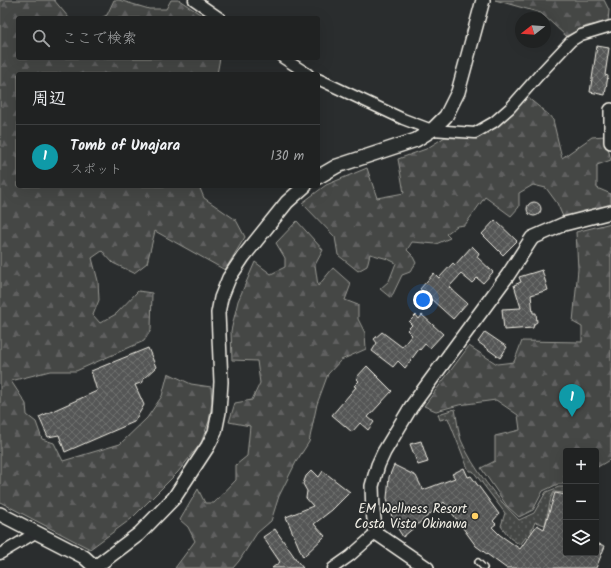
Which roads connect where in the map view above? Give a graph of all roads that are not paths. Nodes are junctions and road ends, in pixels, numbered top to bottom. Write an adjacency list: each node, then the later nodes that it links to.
1 (194, 0): 3 (street)
2 (483, 0): 9 (street)
3 (217, 16)
4 (611, 26): 9 (street)
5 (286, 60): 6 (street)
6 (305, 72)
7 (320, 80): 9 (street)
8 (611, 110): 10 (street)
9 (432, 130): 11 (street)
10 (611, 142)
11 (320, 176)
12 (303, 188): 19 (street)
13 (611, 212): 16 (street)
14 (0, 514): 15 (street)
15 (37, 532): 17 (street); 19 (street)
16 (376, 533): 20 (street); 21 (street)
17 (0, 554)
18 (478, 562): 22 (lane)
19 (94, 568)
20 (333, 568)
21 (427, 568)
22 (484, 568)

